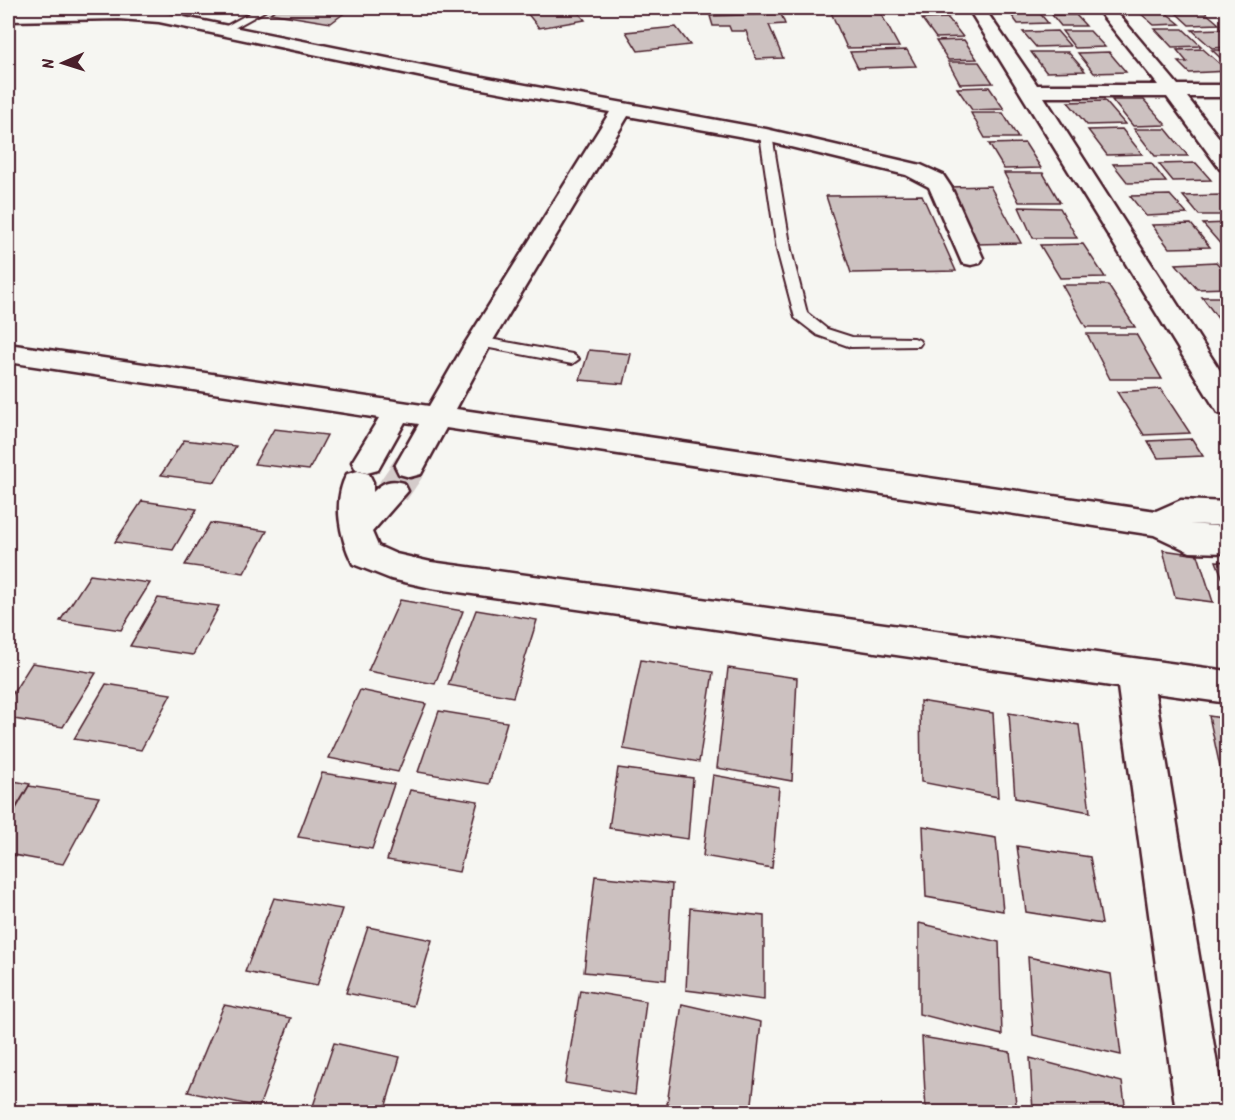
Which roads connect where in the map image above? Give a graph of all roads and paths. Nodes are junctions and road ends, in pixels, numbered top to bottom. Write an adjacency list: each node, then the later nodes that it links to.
1 (192, 8): 6 (lane)
2 (265, 8): 7 (lane)
3 (976, 8): 8 (street)
4 (1104, 8): 9 (street)
5 (8, 16): 6 (street)
6 (171, 20): 7 (street)
7 (224, 30): 11 (street)
8 (1031, 91): 9 (street); 19 (street)
9 (1173, 91): 10 (street); 13 (street)
10 (1227, 91)
11 (622, 109): 12 (street); 15 (street)
12 (766, 135): 14 (street); 16 (lane)
13 (1227, 164)
14 (972, 258)
15 (479, 342): 18 (lane); 21 (street)
16 (914, 344)
17 (8, 353): 20 (street)
18 (572, 359)
19 (1227, 406)
20 (397, 411): 21 (street); 24 (street)
21 (439, 417): 23 (street); 24 (street)
22 (1227, 513): 23 (street)
23 (1160, 524): 25 (street)
24 (355, 529): 26 (street)
25 (1227, 540)
26 (1134, 674): 27 (street); 28 (street)
27 (1227, 687)
28 (1201, 1113)

